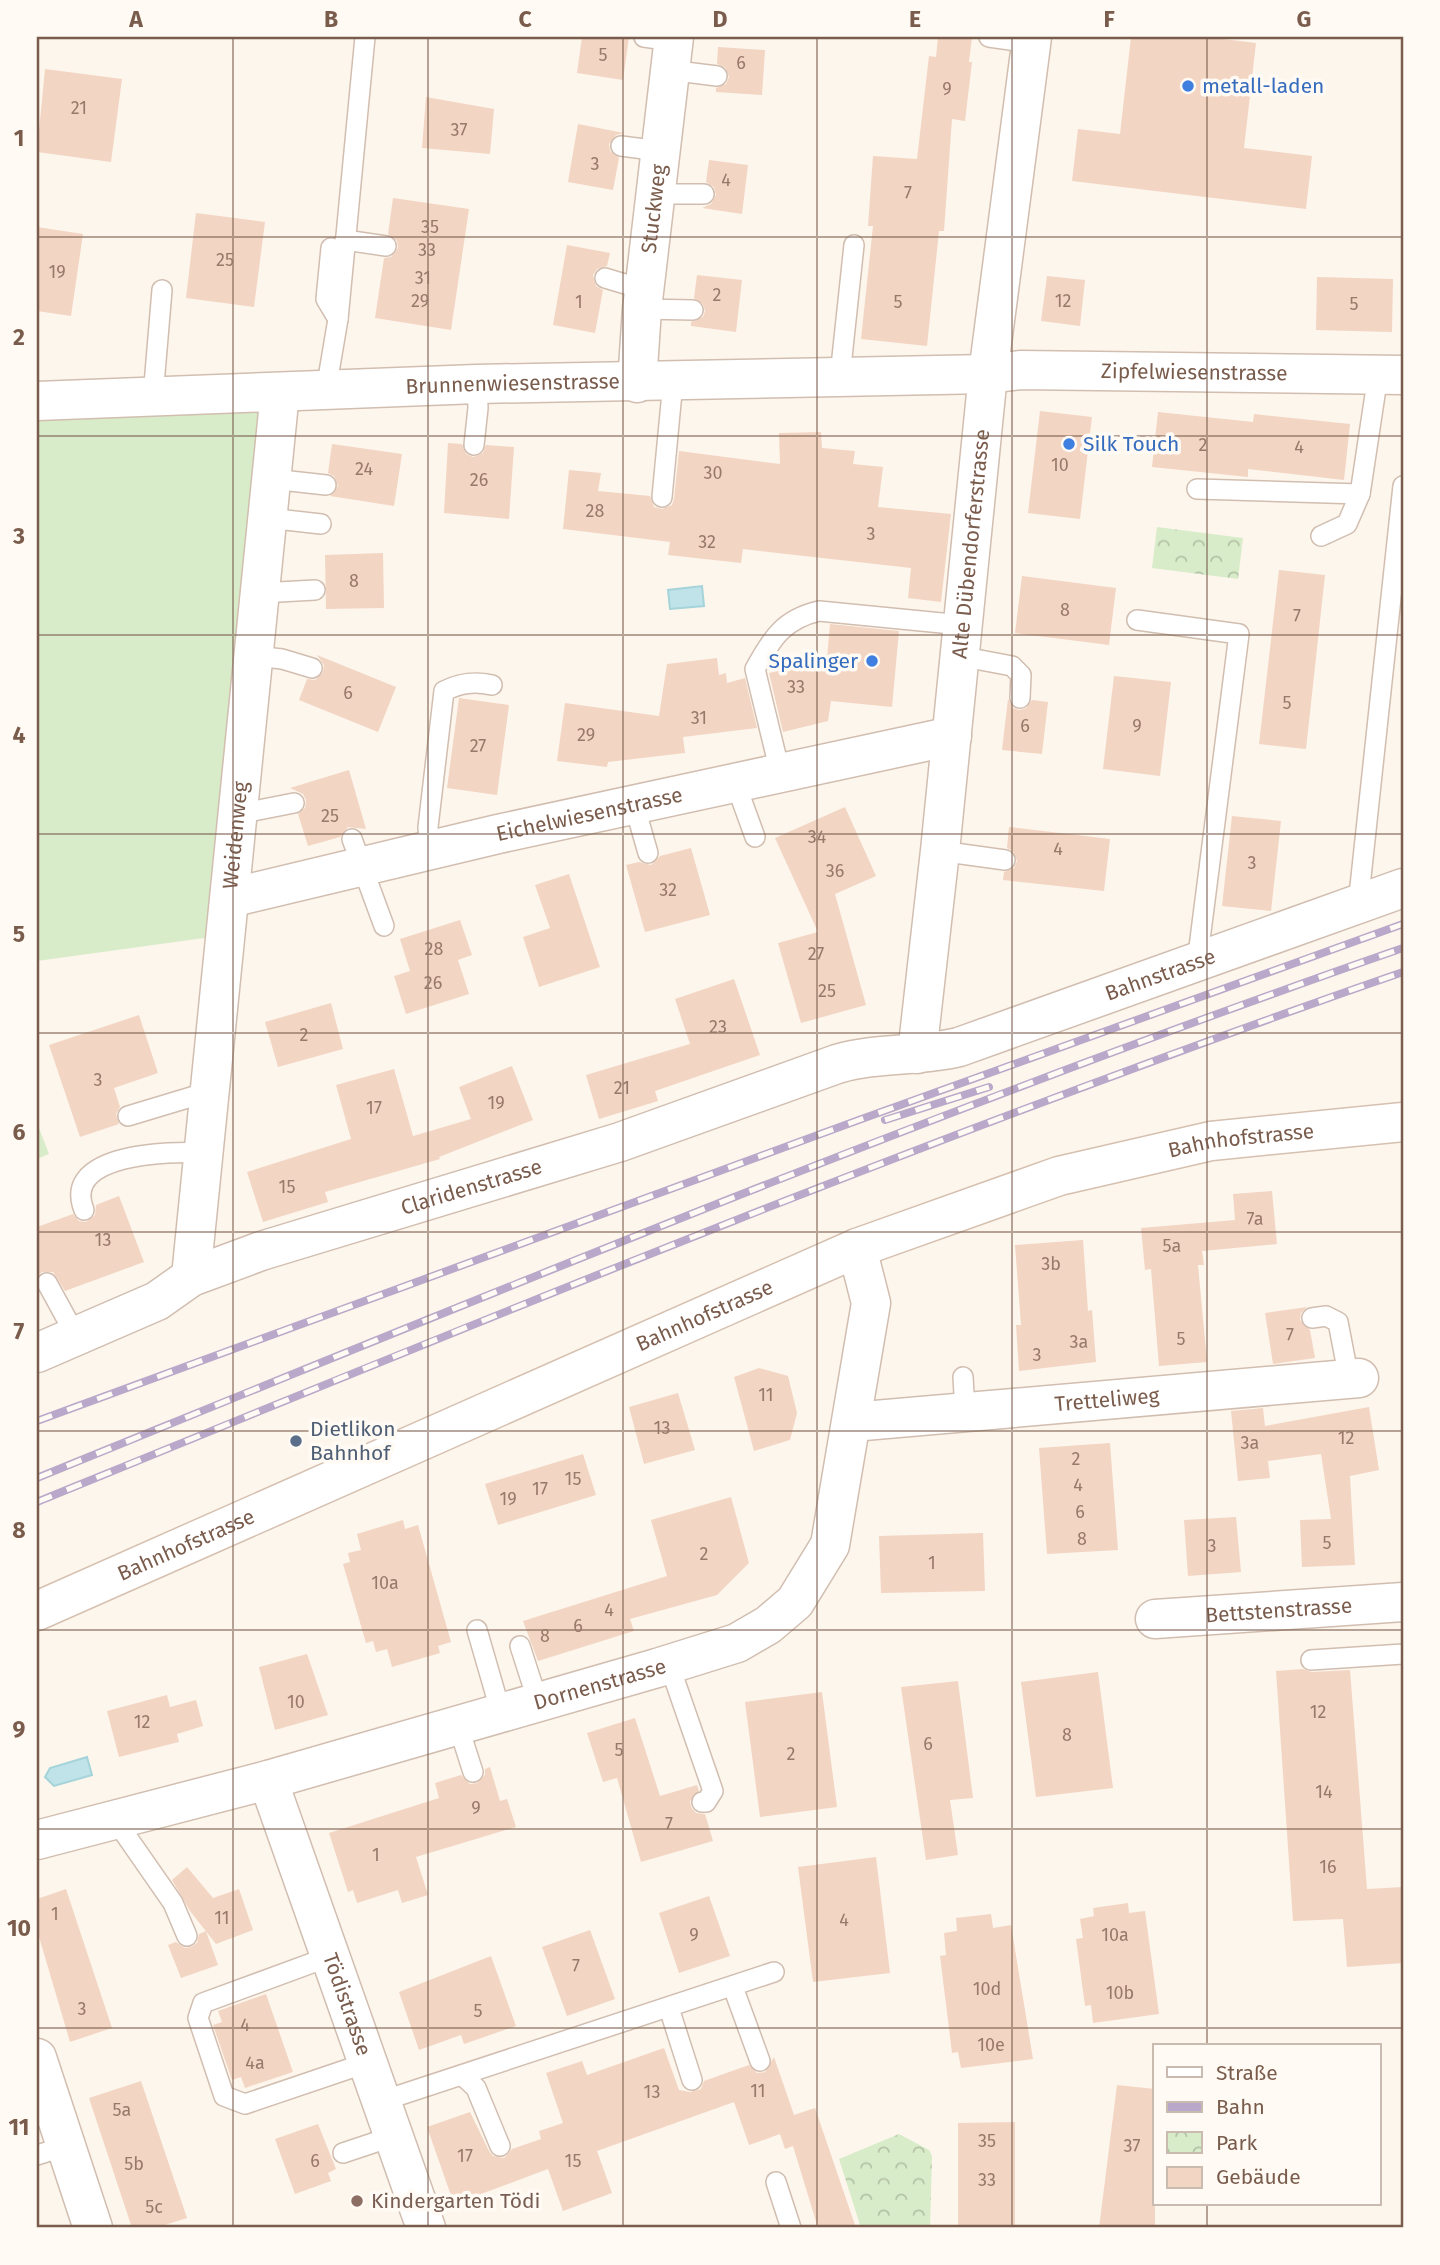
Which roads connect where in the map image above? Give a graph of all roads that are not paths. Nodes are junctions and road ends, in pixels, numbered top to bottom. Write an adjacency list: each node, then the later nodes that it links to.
1 (365, 37): 10 (lane)
2 (989, 37): 3 (lane)
3 (1031, 40): 17 (street, Alte Dübendorferstrasse)
4 (665, 46): 5 (lane); 7 (street, Stuckweg)
5 (717, 76)
6 (621, 146): 7 (lane)
7 (660, 151): 8 (street, Stuckweg)
8 (656, 194): 9 (lane); 15 (street, Stuckweg)
9 (704, 194)
10 (338, 244): 11 (lane); 22 (lane)
11 (386, 246)
12 (855, 246): 19 (lane)
13 (605, 278): 15 (lane)
14 (162, 290): 24 (lane)
15 (643, 300): 16 (lane); 20 (street, Stuckweg)
16 (693, 310)
17 (988, 374): 18 (street, Zipfelwiesenstrasse); 19 (street, Brunnenwiesenstrasse); 39 (street, Alte Dübendorferstrasse)
18 (1390, 375): 31 (lane)
19 (840, 376): 20 (street, Brunnenwiesenstrasse)
20 (655, 382): 21 (street, Brunnenwiesenstrasse); 32 (lane)
21 (477, 384): 22 (street, Brunnenwiesenstrasse); 26 (lane)
22 (326, 390): 23 (street, Brunnenwiesenstrasse)
23 (280, 392): 24 (street, Brunnenwiesenstrasse); 27 (street, Weidenweg)
24 (153, 397): 25 (street, Brunnenwiesenstrasse)
25 (37, 401)
26 (474, 445)
27 (272, 479): 28 (lane); 33 (street, Weidenweg)
28 (326, 485)
29 (1403, 486): 58 (lane)
30 (1197, 489): 31 (lane)
31 (1360, 494): 35 (lane)
32 (662, 497)
33 (268, 518): 34 (lane); 37 (street, Weidenweg)
34 (321, 524)
35 (1321, 536)
36 (315, 590): 37 (lane)
37 (260, 593): 40 (street, Weidenweg)
38 (1137, 620): 60 (lane)
39 (961, 640): 43 (lane); 44 (street, Alte Dübendorferstrasse); 45 (lane)
40 (254, 656): 41 (lane); 49 (street, Weidenweg)
41 (312, 668)
42 (492, 685): 51 (lane)
43 (1020, 698)
44 (953, 736): 45 (street, Eichelwiesenstrasse); 52 (street, Alte Dübendorferstrasse)
45 (780, 772): 46 (street, Eichelwiesenstrasse)
46 (735, 782): 48 (street, Eichelwiesenstrasse); 50 (lane)
47 (295, 803): 49 (lane)
48 (634, 804): 51 (street, Eichelwiesenstrasse); 54 (lane)
49 (238, 814): 57 (street, Weidenweg)
50 (755, 837)
51 (430, 850): 53 (street, Eichelwiesenstrasse)
52 (940, 851): 55 (lane); 61 (street, Alte Dübendorferstrasse)
53 (356, 853): 57 (street, Eichelwiesenstrasse); 59 (lane)
54 (648, 853)
55 (1006, 860)
56 (1403, 888): 58 (street, Bahnstrasse)
57 (230, 898): 62 (street, Weidenweg)
58 (1358, 905): 60 (street, Bahnstrasse)
59 (384, 926)
60 (1197, 963): 61 (street, Bahnstrasse)
61 (917, 1054): 68 (street, Claridenstrasse)
62 (211, 1091): 63 (lane); 65 (street, Weidenweg)
63 (128, 1116)
64 (1403, 1122): 67 (street, Bahnhofstrasse)
65 (205, 1153): 66 (lane); 68 (street, Weidenweg)
66 (84, 1210)
67 (857, 1248): 74 (street, Dornenstrasse); 76 (street, Bahnhofstrasse)
68 (191, 1277): 71 (street, Claridenstrasse)
69 (47, 1283): 71 (lane)
70 (1312, 1318): 73 (lane)
71 (76, 1336): 72 (street, Claridenstrasse)
72 (37, 1353)
73 (1354, 1378): 74 (street, Tretteliweg)
74 (852, 1422): 82 (street, Dornenstrasse)
75 (1403, 1602): 77 (street, Bettstenstrasse)
76 (37, 1611)
77 (1155, 1619)
78 (477, 1630): 84 (lane)
79 (520, 1646): 83 (lane)
80 (1403, 1654): 81 (lane)
81 (1311, 1660)
82 (669, 1664): 83 (street, Dornenstrasse); 88 (lane)
83 (538, 1702): 84 (street, Dornenstrasse)
84 (501, 1713): 85 (street, Dornenstrasse)
85 (458, 1725): 86 (lane); 87 (street, Dornenstrasse)
86 (472, 1772)
87 (268, 1780): 89 (street, Dornenstrasse); 92 (street, Tödistrasse)
88 (702, 1802)
89 (120, 1818): 90 (street, Dornenstrasse); 91 (lane)
90 (37, 1840)
91 (187, 1936)
92 (331, 1956): 97 (street, Tödistrasse); 97 (lane)
93 (774, 1972): 94 (lane)
94 (733, 1987): 95 (lane); 98 (lane)
95 (668, 2008): 99 (lane); 100 (lane)
96 (37, 2058): 103 (street)
97 (369, 2062): 101 (street, Tödistrasse)
98 (760, 2062)
99 (462, 2075): 101 (lane); 102 (lane)
100 (692, 2080)
101 (388, 2118): 104 (lane); 107 (street, Tödistrasse)
102 (500, 2146)
103 (51, 2150): 106 (street)
104 (343, 2153)
105 (776, 2182): 108 (lane)
106 (93, 2228)
107 (426, 2228)
108 (791, 2228)

